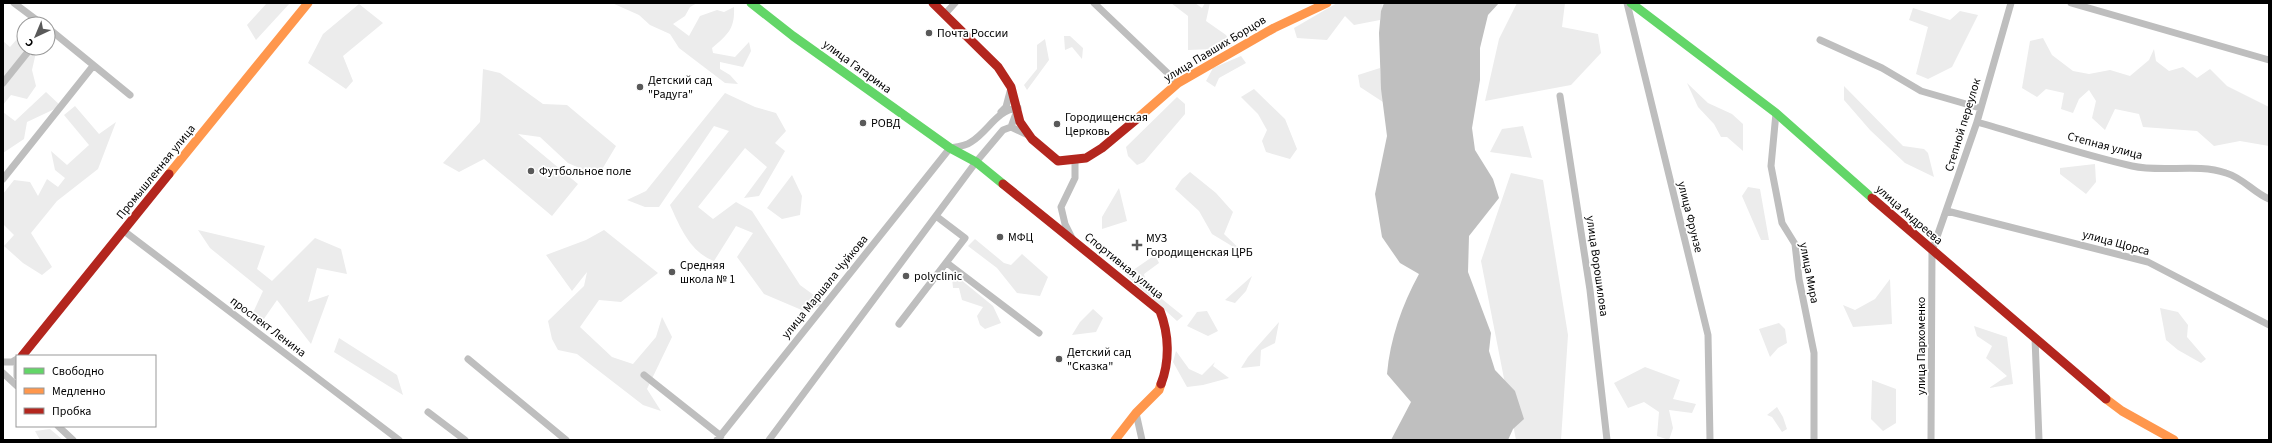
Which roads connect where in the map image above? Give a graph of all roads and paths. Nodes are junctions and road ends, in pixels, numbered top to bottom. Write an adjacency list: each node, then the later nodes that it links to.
1 (14, 3): 14 (street)
2 (308, 3): 39 (main road, Промышленная улица)
3 (751, 3): 32 (main road, улица Гагарина)
4 (934, 3): 13 (main road)
5 (955, 3): 13 (street)
6 (1094, 3): 12 (street, улица Павших Борцов)
7 (1327, 3): 21 (main road, улица Павших Борцов)
8 (1626, 3): 66 (street, улица Фрунзе)
9 (1632, 3): 27 (main road, улица Андреева)
10 (2011, 3): 26 (street, Степной переулок)
11 (2071, 3): 18 (street)
12 (1103, 6): 21 (street, улица Павших Борцов)
13 (945, 14): 22 (main road)
14 (31, 16)
15 (56, 35): 19 (street)
16 (1820, 40): 26 (street)
17 (25, 56): 20 (street)
18 (2269, 60)
19 (93, 66): 23 (street); 35 (street)
20 (3, 83)
21 (1178, 84): 33 (main road, улица Павших Борцов)
22 (1011, 87): 25 (main road); 28 (street)
23 (130, 95)
24 (1560, 96): 65 (street, улица Ворошилова)
25 (1018, 108): 28 (street); 30 (street); 31 (main road)
26 (1980, 108): 29 (street, Степной переулок)
27 (1776, 113): 41 (main road, улица Андреева); 67 (street, улица Мира)
28 (999, 114): 32 (street)
29 (1978, 122): 36 (street, Степная улица); 37 (street, Степной переулок)
30 (1011, 127): 31 (street); 34 (street)
31 (1032, 139): 33 (main road)
32 (950, 148): 34 (main road, улица Гагарина); 57 (street, улица Маршала Чуйкова)
33 (1075, 160): 40 (street)
34 (976, 162): 38 (street); 40 (main road, Спортивная улица)
35 (3, 179)
36 (2269, 199)
37 (1947, 211): 41 (street, Степной переулок); 44 (street, улица Щорса)
38 (936, 216): 42 (street); 62 (street)
39 (124, 231): 47 (main road, Промышленная улица); 59 (street, проспект Ленина)
40 (1073, 240): 55 (main road, Спортивная улица)
41 (1932, 251): 46 (main road, улица Андреева); 68 (street, улица Пархоменко)
42 (947, 263): 43 (street); 45 (street)
43 (899, 324)
44 (2269, 325)
45 (1039, 333)
46 (2035, 338): 69 (street); 70 (main road, улица Андреева)
47 (22, 355)
48 (16, 359): 50 (street, Промышленная улица)
49 (468, 359): 61 (street)
50 (3, 362)
51 (3, 373): 53 (street)
52 (644, 375): 57 (street)
53 (16, 385)
54 (428, 412): 60 (street)
55 (1136, 413): 63 (main road, Спортивная улица); 64 (street)
56 (59, 427): 58 (street)
57 (719, 438)
58 (73, 440)
59 (399, 440)
60 (465, 440)
61 (566, 440)
62 (769, 440)
63 (1115, 440)
64 (1142, 440)
65 (1607, 440)
66 (1710, 440)
67 (1814, 440)
68 (1931, 440)
69 (2039, 440)
70 (2174, 440)

